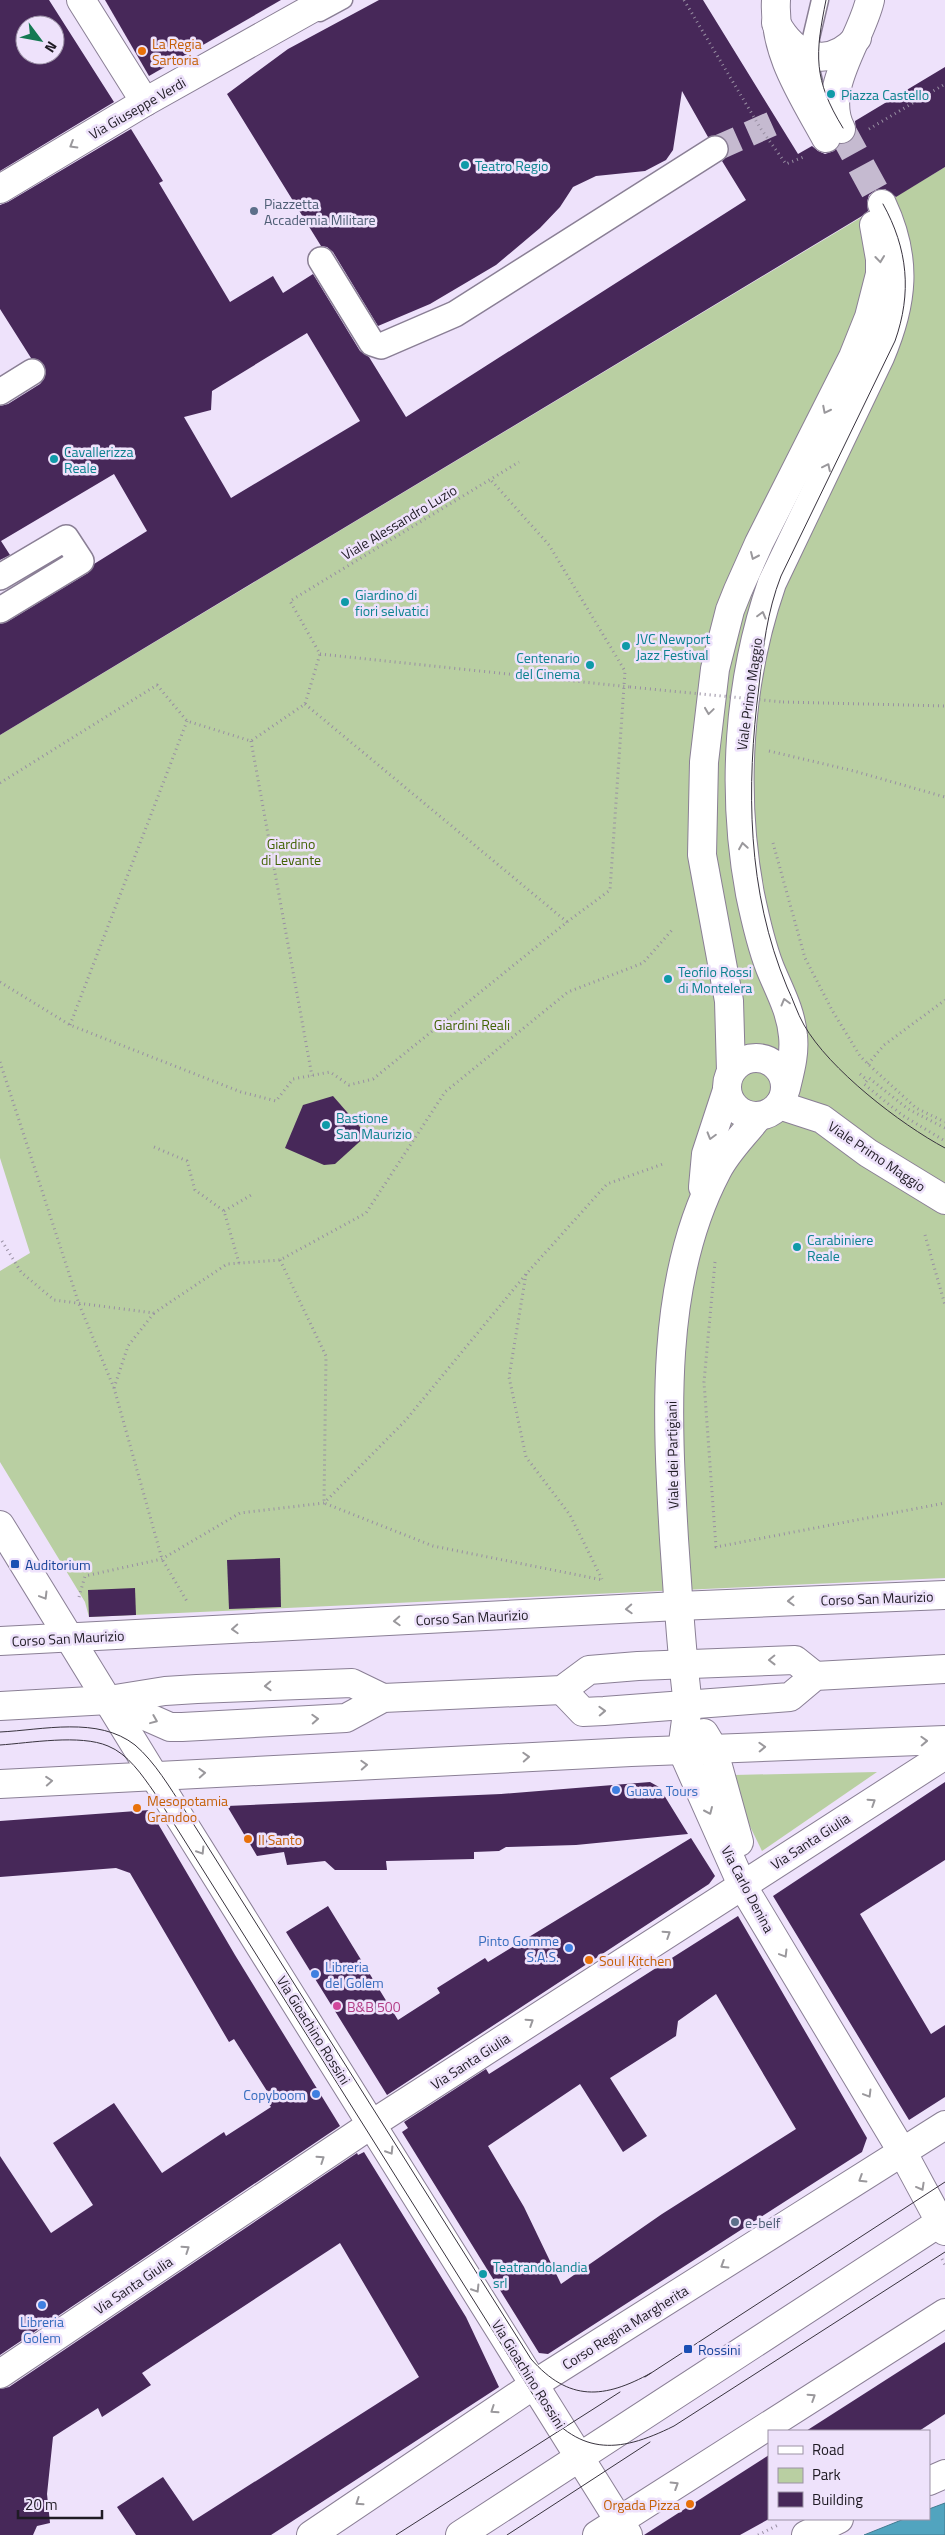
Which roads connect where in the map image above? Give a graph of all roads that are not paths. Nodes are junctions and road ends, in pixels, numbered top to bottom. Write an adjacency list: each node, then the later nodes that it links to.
1 (81, 0): 10 (street)
2 (327, 0): 9 (street, Via Giuseppe Verdi)
3 (344, 0): 9 (lane)
4 (820, 0): 8 (lane)
5 (870, 0): 7 (street)
6 (776, 11): 8 (street); 11 (street)
7 (857, 38): 8 (street); 11 (street)
8 (810, 55): 11 (lane)
9 (228, 56): 10 (street, Via Giuseppe Verdi)
10 (145, 102): 13 (street, Via Giuseppe Verdi, one-way to 13)
11 (835, 126)
12 (715, 149): 14 (street)
13 (0, 189)
14 (321, 260)
15 (32, 372): 16 (street)
16 (0, 392)
17 (0, 577): 18 (street)
18 (0, 610)
19 (729, 1081): 20 (street); 20 (street); 20 (street, Viale Primo Maggio, one-way to 19); 22 (street, Viale dei Partigiani, one-way to 22)
20 (774, 1103): 21 (street, Viale Primo Maggio); 22 (street, Viale dei Partigiani)
21 (945, 1200)
22 (702, 1208): 25 (street, Viale dei Partigiani)
23 (0, 1525): 26 (street, Via Gioachino Rossini, one-way to 26)
24 (945, 1595): 25 (street, Corso San Maurizio, one-way to 25)
25 (678, 1606): 26 (street, Corso San Maurizio, one-way to 26); 28 (street, Viale dei Partigiani)
26 (70, 1638): 27 (street, Corso San Maurizio); 33 (street, Via Gioachino Rossini)
27 (0, 1641)
28 (683, 1664): 30 (street, one-way to 28); 31 (street); 34 (street, Viale dei Partigiani)
29 (945, 1669): 30 (street)
30 (815, 1676): 34 (street)
31 (562, 1690): 32 (street); 34 (street, one-way to 34)
32 (383, 1698): 33 (street, one-way to 33); 33 (street, one-way to 32)
33 (109, 1700): 35 (street); 40 (street, Via Gioachino Rossini)
34 (688, 1705): 37 (street, Via Carlo Denina); 38 (street)
35 (0, 1706)
36 (945, 1740): 37 (street, one-way to 36)
37 (713, 1748): 38 (street); 42 (street, Via Carlo Denina)
38 (682, 1750): 40 (street, one-way to 38); 42 (street, Via Carlo Denina, one-way to 42)
39 (945, 1755): 42 (street, Via Santa Giulia, one-way to 39)
40 (153, 1775): 41 (street, one-way to 40); 43 (street, Via Gioachino Rossini, one-way to 43)
41 (0, 1784)
42 (748, 1881): 43 (street, Via Santa Giulia, one-way to 42); 45 (street, Via Carlo Denina, one-way to 45)
43 (372, 2124): 48 (street, Via Santa Giulia, one-way to 43); 49 (street, Via Gioachino Rossini, one-way to 49)
44 (945, 2125): 45 (street, Corso Regina Margherita)
45 (903, 2153): 46 (street, Via Carlo Denina, one-way to 46); 49 (street, Corso Regina Margherita, one-way to 49)
46 (943, 2224): 52 (street)
47 (945, 2313): 50 (street, one-way to 47)
48 (0, 2374)
49 (535, 2384): 52 (street, Via Gioachino Rossini); 57 (street, Corso Regina Margherita, one-way to 57)
50 (770, 2430)
51 (768, 2432): 56 (street, one-way to 51)
52 (580, 2457): 56 (street, Via Gioachino Rossini); 58 (street)
53 (945, 2474): 54 (street)
54 (930, 2480)
55 (837, 2520): 60 (street)
56 (624, 2528): 59 (street)
57 (310, 2535)
58 (460, 2535)
59 (596, 2535)
60 (806, 2535)

